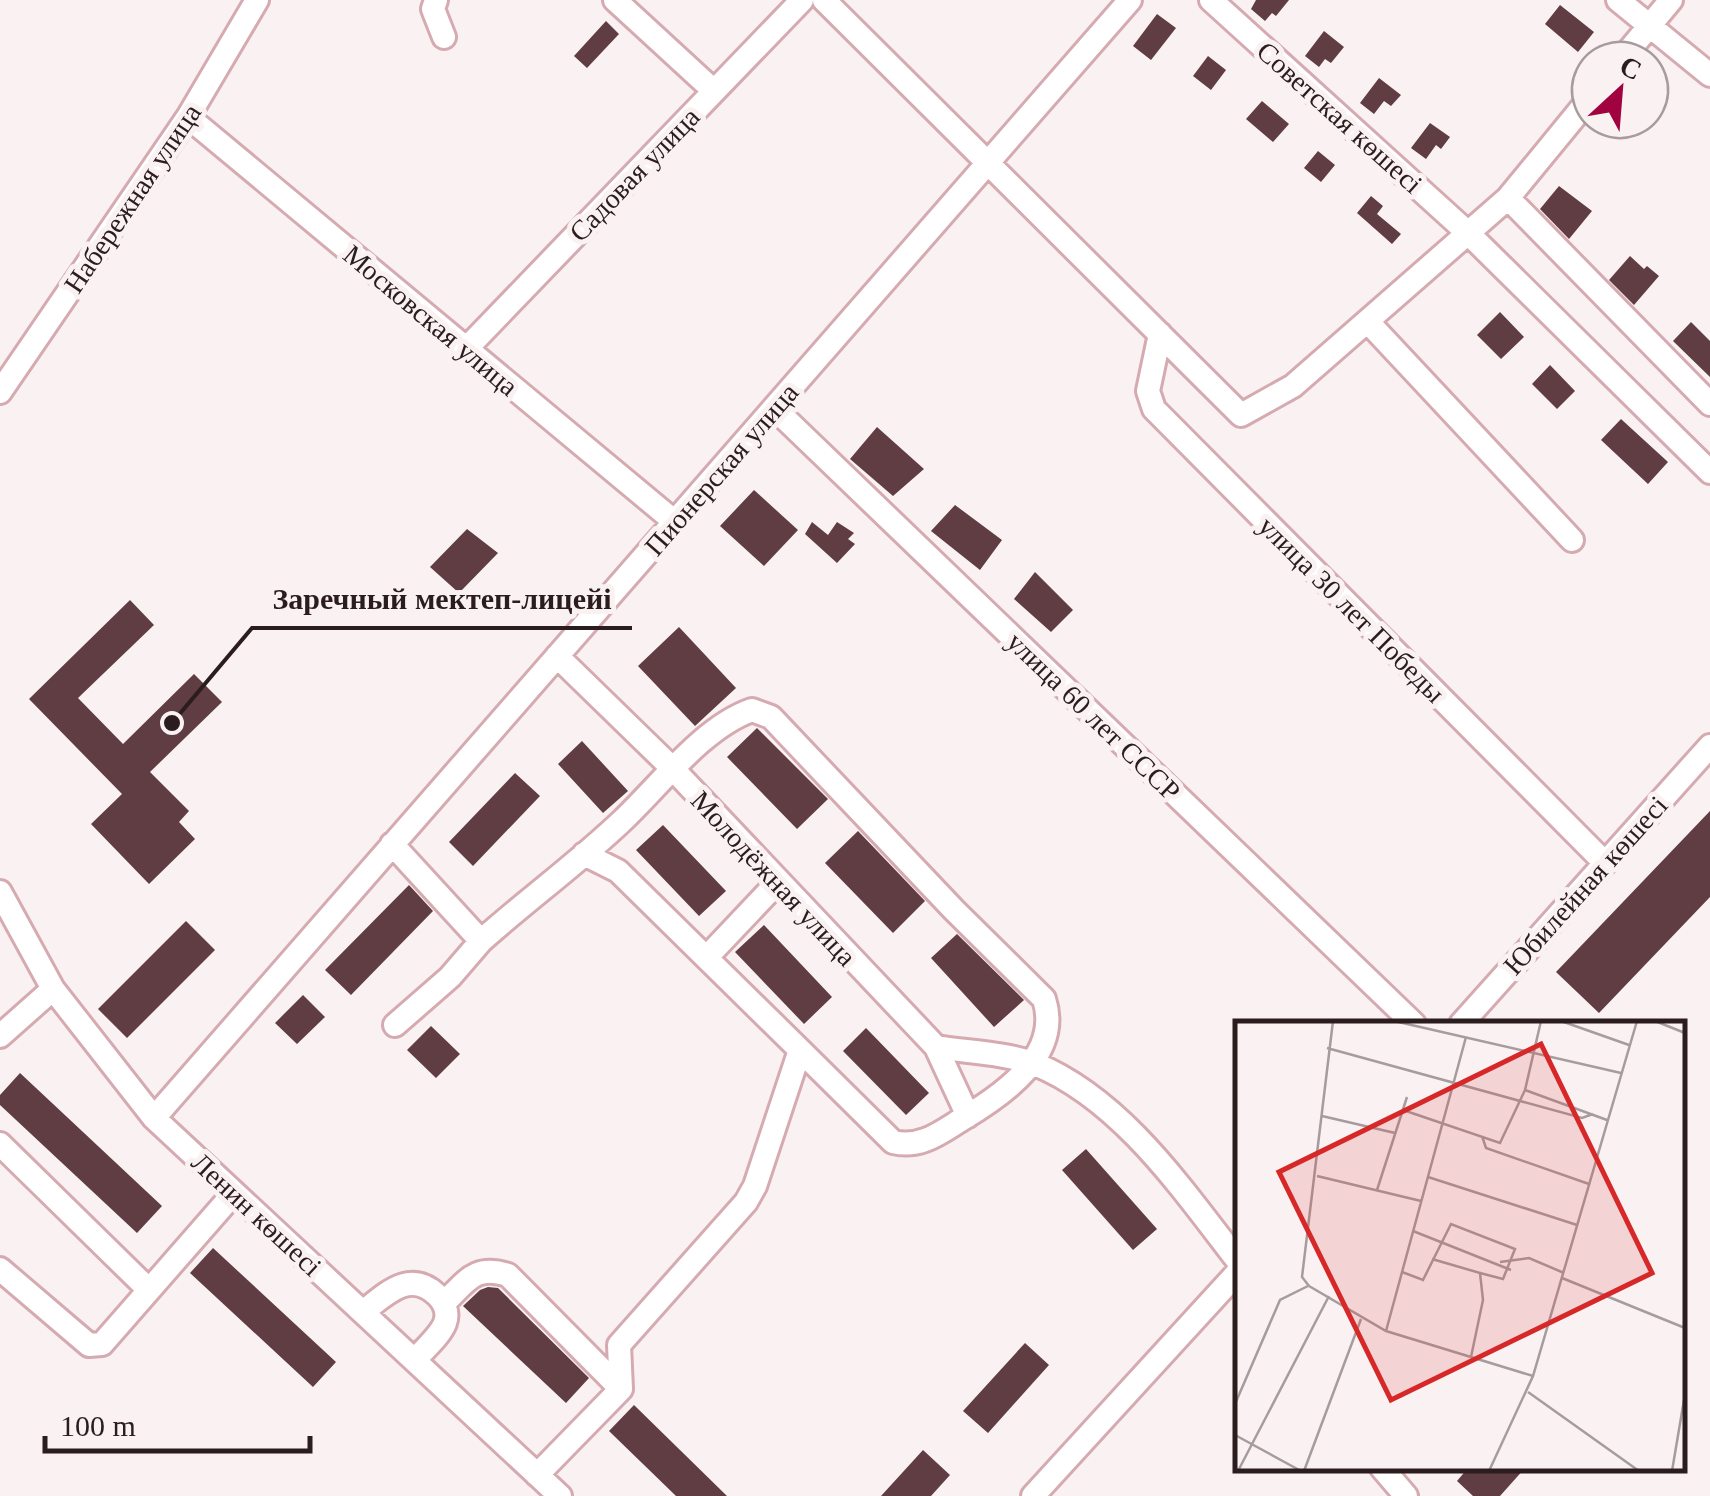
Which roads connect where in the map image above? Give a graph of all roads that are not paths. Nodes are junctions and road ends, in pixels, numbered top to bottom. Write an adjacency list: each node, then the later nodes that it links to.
1 (257, 0): 15 (street, Набережная улица)
2 (436, 0): 11 (street)
3 (615, 0): 14 (street)
4 (802, 0): 14 (street, Садовая улица)
5 (824, 0): 17 (street)
6 (1130, 0): 17 (street, Пионерская улица)
7 (1211, 0): 19 (street, Советская көшесі)
8 (1618, 0): 10 (street)
9 (1671, 0): 10 (street)
10 (1650, 26): 12 (street); 13 (street)
11 (444, 37)
12 (1638, 40)
13 (1710, 75)
14 (714, 91): 22 (street, Садовая улица)
15 (188, 118): 22 (street, Московская улица); 23 (street, Набережная улица)
16 (1570, 122): 18 (street)
17 (988, 163): 21 (street); 25 (street, Пионерская улица)
18 (1508, 198): 19 (street); 24 (street)
19 (1468, 233): 20 (street); 26 (street, Советская көшесі)
20 (1368, 324): 21 (street); 28 (street)
21 (1160, 334): 35 (street, улица 30 лет Победы)
22 (466, 348): 27 (street, Московская улица)
23 (0, 392)
24 (1710, 404)
25 (774, 408): 27 (street, Пионерская улица); 42 (street, улица 60 лет СССР)
26 (1710, 472)
27 (674, 522): 29 (street, Пионерская улица)
28 (1572, 540)
29 (557, 656): 31 (street, Молодёжная улица); 33 (street, Пионерская улица)
30 (1710, 746): 35 (street, Юбилейная көшесі)
31 (673, 769): 32 (street); 37 (street, Молодёжная улица); 48 (street)
32 (622, 821): 34 (street); 36 (street)
33 (392, 844): 39 (street); 50 (street, Пионерская улица)
34 (584, 854): 36 (street); 39 (street)
35 (1605, 864): 43 (street, Юбилейная көшесі)
36 (618, 870): 40 (street)
37 (777, 882): 40 (street); 46 (street, Молодёжная улица)
38 (0, 892): 41 (street, Ленин көшесі)
39 (482, 942): 44 (street)
40 (707, 957): 47 (street)
41 (53, 989): 45 (street); 50 (street, Ленин көшесі)
42 (1411, 1021)
43 (1463, 1021)
44 (395, 1024)
45 (0, 1036)
46 (936, 1047): 48 (street); 49 (street, Молодёжная улица)
47 (800, 1050): 49 (street); 60 (street)
48 (1031, 1062): 49 (street); 53 (street)
49 (968, 1116)
50 (154, 1118): 52 (street, Ленин көшесі)
51 (0, 1144): 55 (street)
52 (234, 1192): 55 (street); 58 (street, Ленин көшесі)
53 (1235, 1257)
54 (0, 1268): 55 (street)
55 (150, 1290)
56 (1232, 1290): 64 (street)
57 (444, 1302): 58 (street); 59 (street); 60 (street)
58 (363, 1312): 59 (street, Ленин көшесі)
59 (415, 1360): 62 (street, Ленин көшесі)
60 (621, 1389): 62 (street)
61 (1385, 1471): 65 (street)
62 (537, 1475): 63 (street, Ленин көшесі)
63 (560, 1496)
64 (1033, 1496)
65 (1406, 1496)

